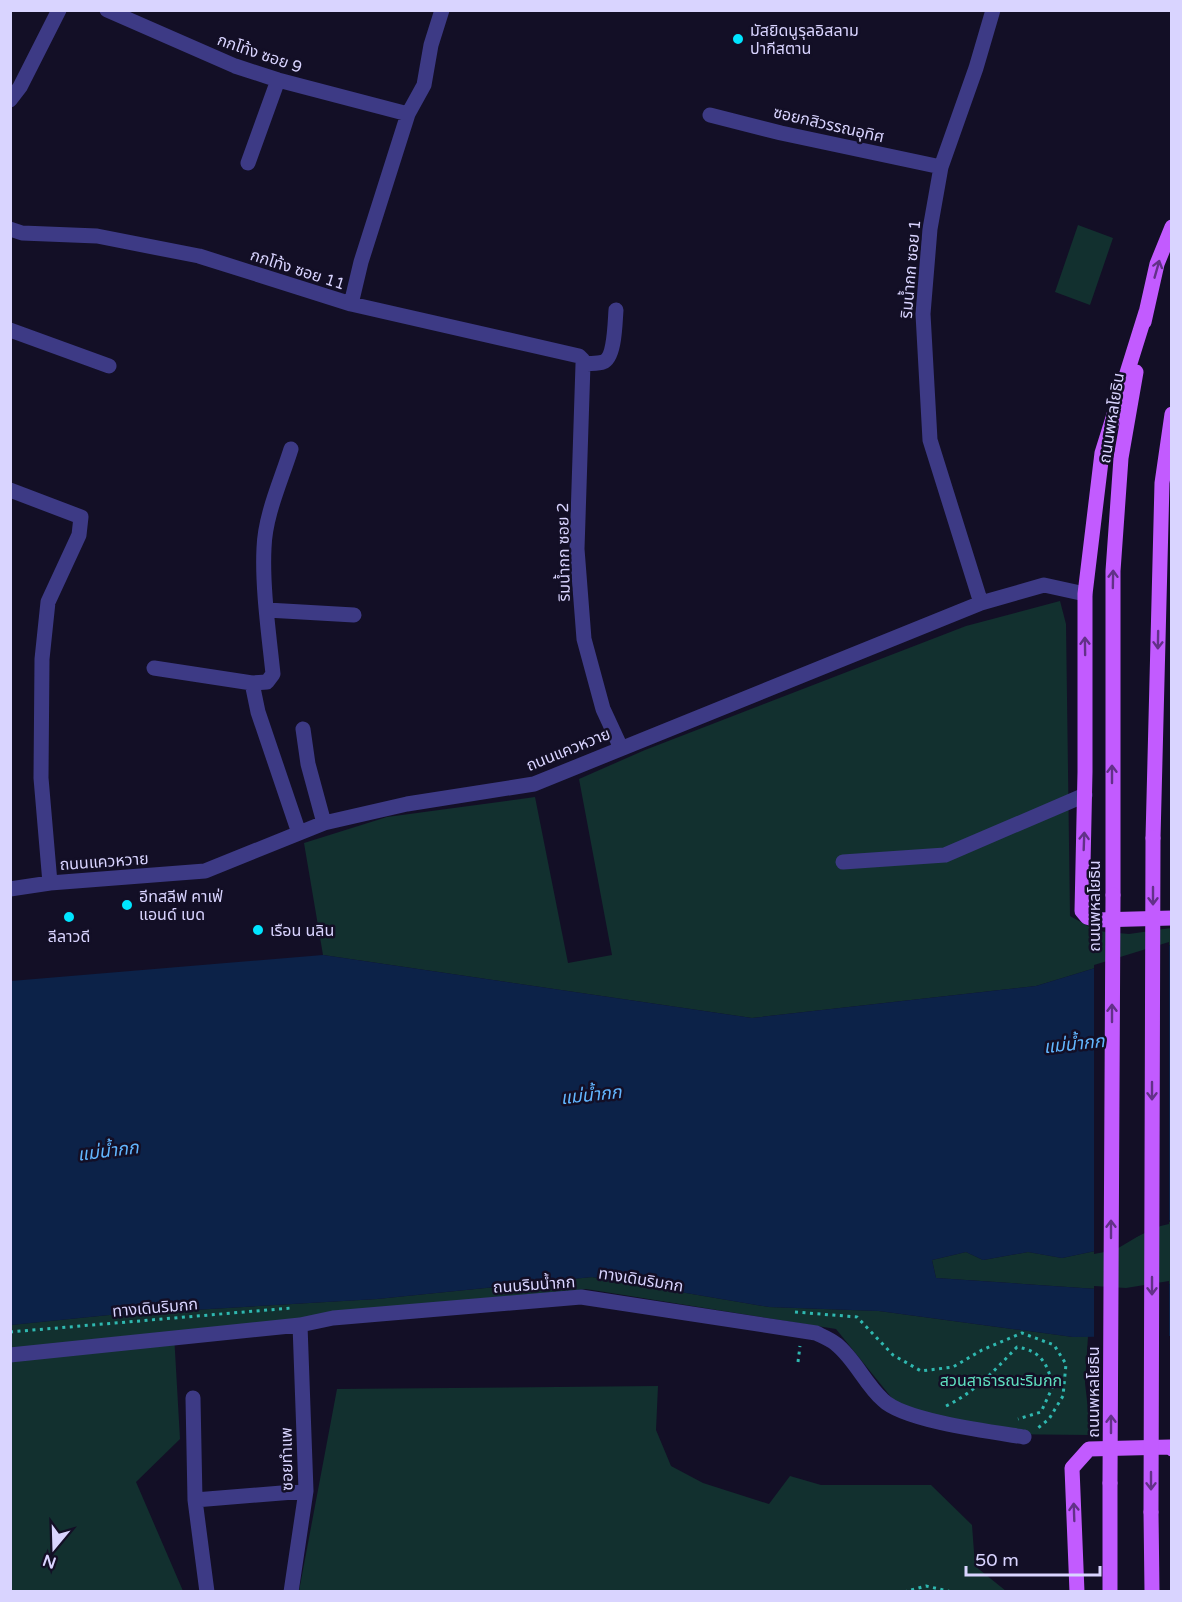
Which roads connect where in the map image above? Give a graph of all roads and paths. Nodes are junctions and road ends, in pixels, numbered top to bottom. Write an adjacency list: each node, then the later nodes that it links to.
1 (59, 10): 6 (street)
2 (107, 10): 5 (street, กกโท้ง ซอย 9)
3 (442, 10): 8 (street)
4 (993, 10): 11 (street, ริมน้ำกก ซอย 1)
5 (278, 80): 8 (street, กกโท้ง ซอย 9); 10 (street)
6 (15, 85): 7 (street)
7 (10, 100)
8 (408, 114): 14 (street)
9 (710, 115): 11 (street, ซอยกสิวรรณอุทิศ)
10 (248, 163)
11 (941, 167): 24 (street, ริมน้ำกก ซอย 1)
12 (1172, 227): 16 (main road, ถนนพหลโยธิน, one-way to 12)
13 (10, 230): 14 (street, กกโท้ง ซอย 11)
14 (351, 304): 18 (street, กกโท้ง ซอย 11)
15 (616, 310): 18 (street)
16 (1146, 312): 23 (main road); 55 (main road, ถนนพหลโยธิน, one-way to 16, bridge)
17 (10, 330): 19 (street)
18 (578, 359): 30 (street, ริมน้ำกก ซอย 2)
19 (109, 366)
20 (1172, 414): 56 (main road, one-way to 56, bridge)
21 (291, 449): 25 (street)
22 (10, 490): 35 (street)
23 (1085, 594): 24 (street, ถนนแควหวาย); 31 (main road, one-way to 23)
24 (981, 603): 30 (street, ถนนแควหวาย)
25 (267, 610): 26 (street); 28 (street)
26 (354, 615)
27 (154, 668): 28 (street)
28 (252, 683): 33 (street)
29 (303, 729): 32 (street)
30 (621, 748): 32 (street, ถนนแควหวาย)
31 (1085, 795): 34 (street); 37 (main road, one-way to 31)
32 (324, 823): 33 (street, ถนนแควหวาย)
33 (299, 833): 35 (street, ถนนแควหวาย)
34 (843, 862)
35 (50, 883): 36 (street, ถนนแควหวาย)
36 (10, 889)
37 (1172, 918)
38 (292, 1308): 41 (path, ทางเดินริมกก)
39 (793, 1311): 46 (path)
40 (300, 1324): 42 (street, ถนนริมน้ำกก); 46 (street, ถนนริมน้ำกก); 48 (street, ซอยทำแพ)
41 (10, 1332)
42 (10, 1355)
43 (193, 1398): 49 (street)
44 (954, 1408): 45 (path)
45 (1015, 1420)
46 (1024, 1437)
47 (1172, 1449): 54 (main road, one-way to 47)
48 (306, 1491): 49 (street); 51 (street, ซอยทำแพ)
49 (195, 1500): 50 (street)
50 (207, 1592)
51 (291, 1592)
52 (904, 1592): 53 (path)
53 (952, 1592)
54 (1077, 1592)
55 (1110, 1592)
56 (1152, 1592)

